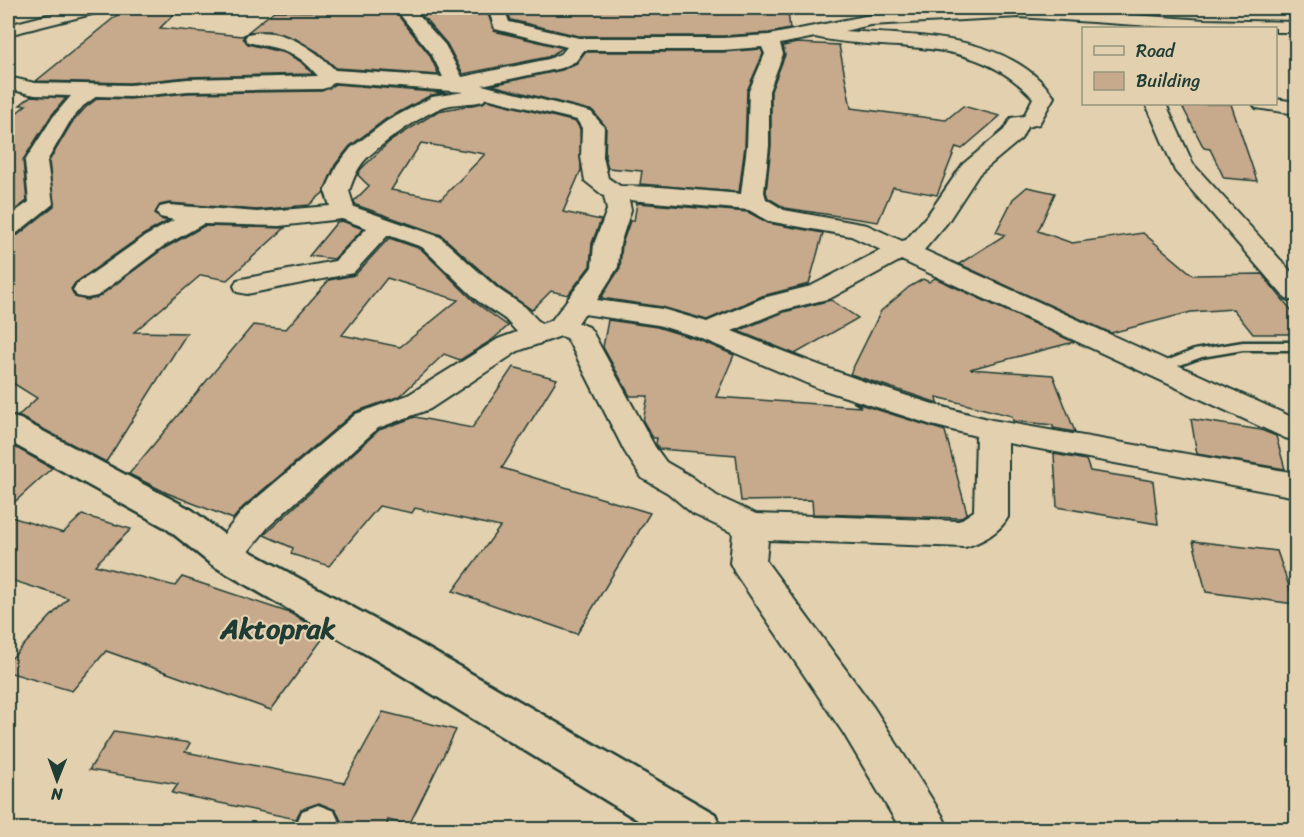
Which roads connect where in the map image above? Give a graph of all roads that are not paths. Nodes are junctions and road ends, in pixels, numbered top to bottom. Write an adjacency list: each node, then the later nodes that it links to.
1 (94, 8): 8 (street)
2 (415, 8): 16 (street)
3 (496, 8): 12 (street)
4 (954, 8): 5 (street)
5 (1017, 12): 6 (street); 9 (street)
6 (1118, 18): 7 (street)
7 (1289, 27): 13 (street)
8 (8, 30)
9 (813, 31): 11 (street); 31 (street)
10 (254, 38): 14 (street)
11 (769, 41): 12 (street); 25 (street)
12 (579, 44): 16 (street)
13 (1296, 46)
14 (329, 76): 16 (street); 18 (street)
15 (8, 83): 17 (street)
16 (455, 84): 19 (street)
17 (34, 89): 18 (street); 20 (street)
18 (91, 91): 30 (street)
19 (495, 95): 24 (street); 26 (street)
20 (8, 101)
21 (1156, 105): 34 (street)
22 (1271, 105): 23 (street)
23 (1296, 108)
24 (615, 193): 25 (street); 35 (street)
25 (755, 203): 31 (street)
26 (344, 211): 28 (street); 29 (street)
27 (169, 212): 28 (street)
28 (199, 216): 33 (street)
29 (384, 225): 32 (street); 35 (street)
30 (8, 228)
31 (902, 249): 36 (street); 38 (street)
32 (247, 286)
33 (87, 290)
34 (1296, 293)
35 (557, 322): 36 (street); 43 (street); 44 (street)
36 (710, 332): 40 (street)
37 (1296, 346): 38 (lane)
38 (1161, 368): 41 (street)
39 (8, 427): 44 (street)
40 (992, 430): 42 (street); 43 (street)
41 (1296, 431)
42 (1296, 485)
43 (751, 527): 46 (street)
44 (225, 555): 45 (street)
45 (698, 830)
46 (926, 830)

